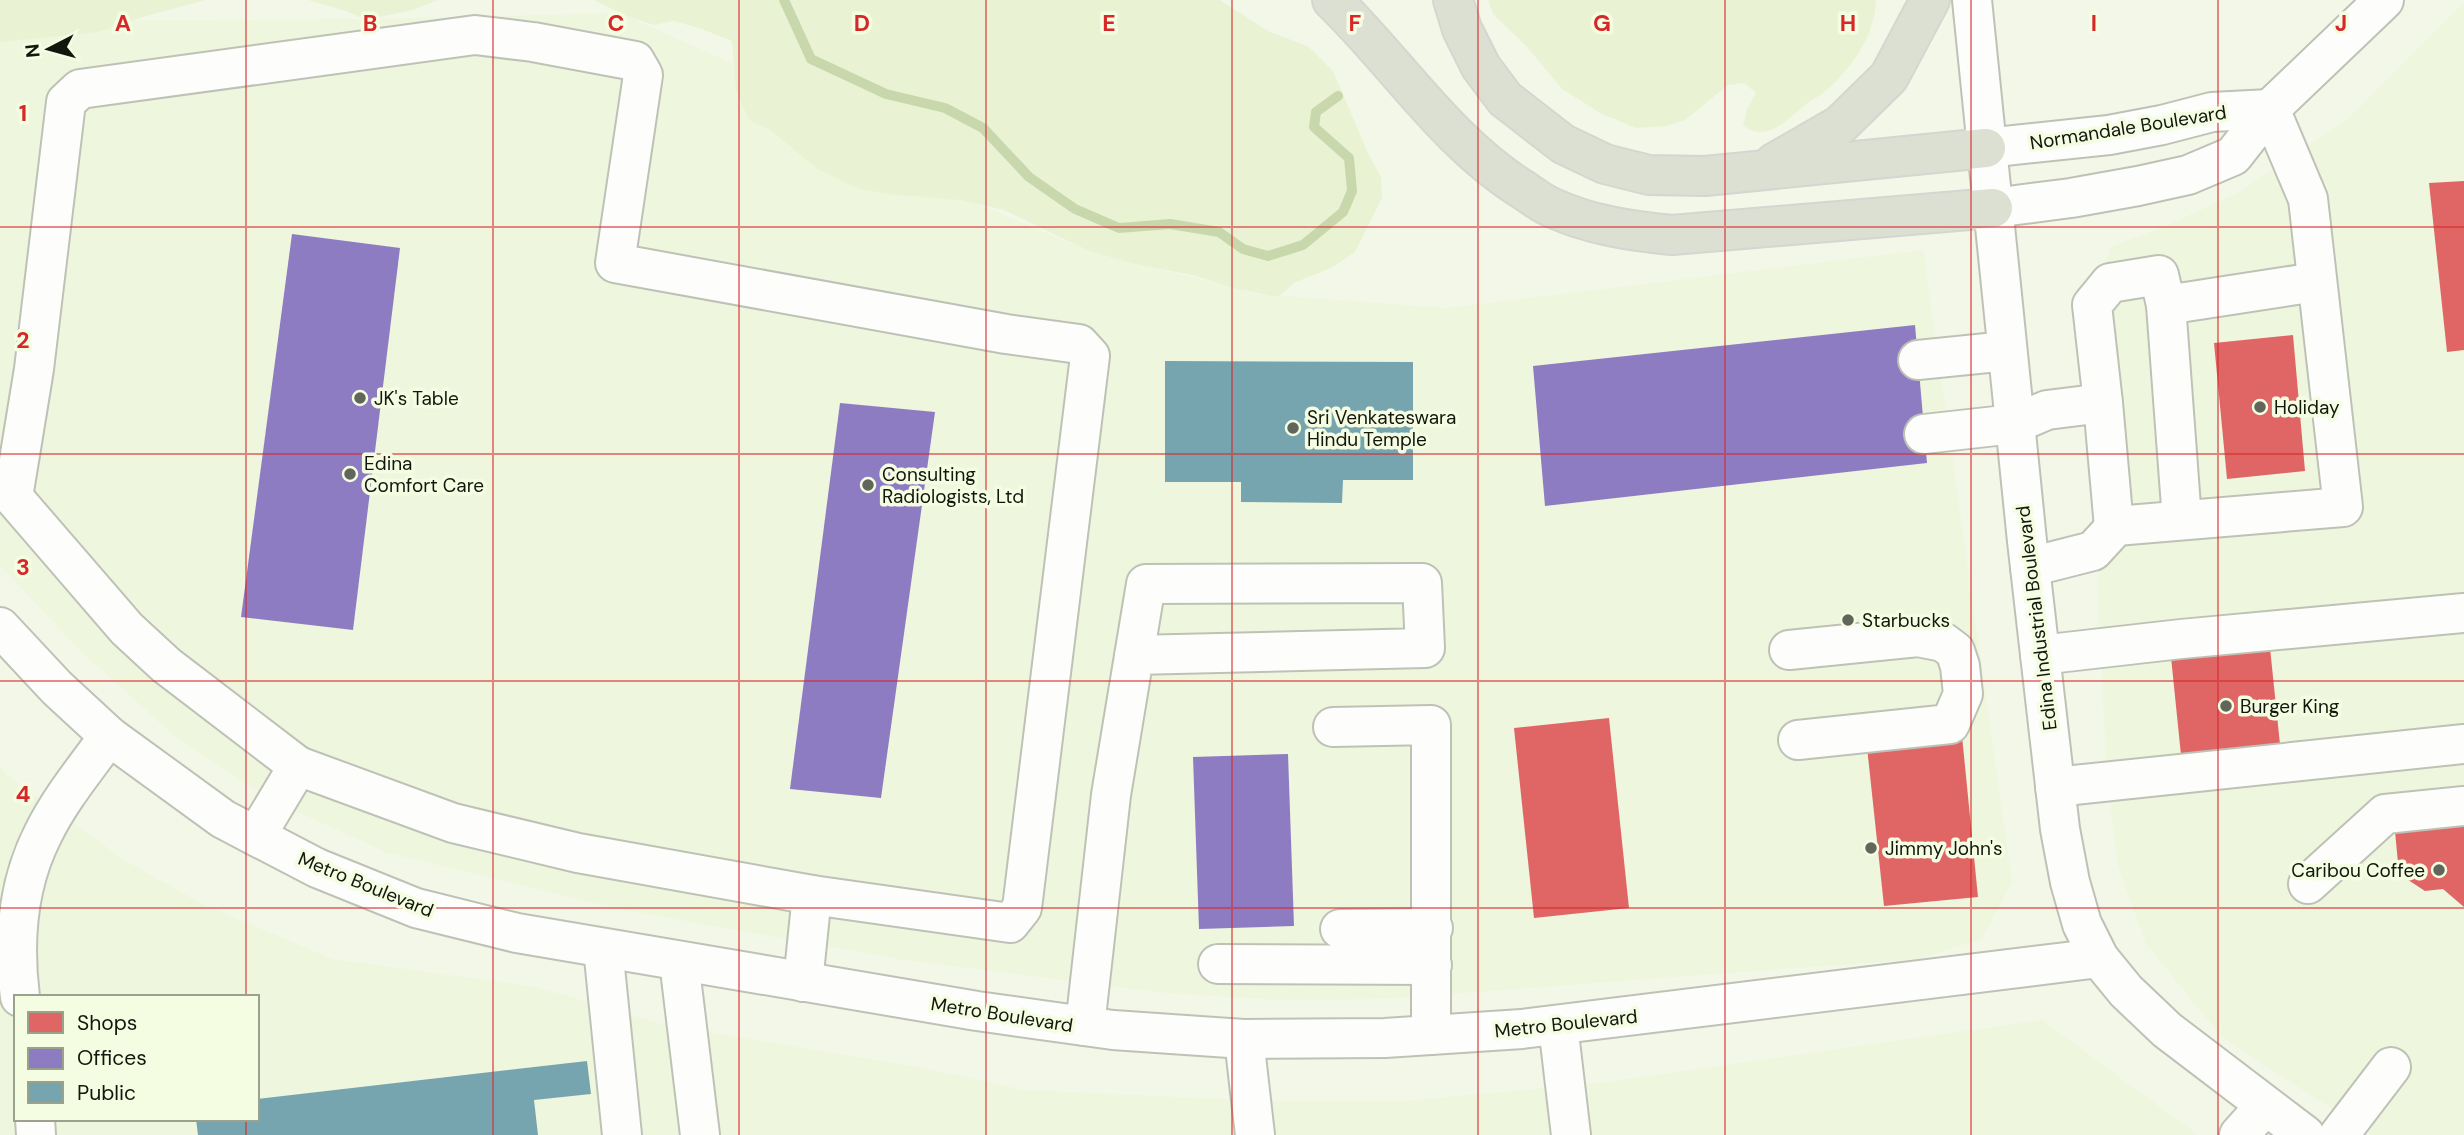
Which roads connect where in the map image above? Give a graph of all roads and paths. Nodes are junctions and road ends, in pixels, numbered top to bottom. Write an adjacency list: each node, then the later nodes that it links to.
1 (1332, 0): 9 (highway)
2 (1453, 0): 8 (highway)
3 (1930, 0): 8 (highway)
4 (1972, 0): 7 (street, Edina Industrial Boulevard)
5 (2384, 0): 6 (street, Normandale Boulevard)
6 (2270, 109): 7 (street, Normandale Boulevard); 9 (street, Normandale Boulevard); 10 (street)
7 (1986, 148): 8 (highway); 9 (street, Edina Industrial Boulevard)
8 (1762, 170)
9 (1993, 208): 12 (street, Edina Industrial Boulevard)
10 (2316, 282): 11 (street); 18 (street)
11 (2166, 305): 14 (street); 18 (street)
12 (2007, 351): 13 (street); 15 (street, Edina Industrial Boulevard)
13 (1918, 360)
14 (2103, 403): 15 (street); 19 (street)
15 (2014, 424): 16 (street); 20 (street, Edina Industrial Boulevard)
16 (1924, 434)
17 (6, 489): 30 (street); 35 (street)
18 (2182, 520): 19 (street)
19 (2114, 527): 20 (street)
20 (2030, 567): 25 (street, Edina Industrial Boulevard)
21 (2464, 613): 25 (street)
22 (0, 627): 27 (street, Metro Boulevard)
23 (1789, 650): 28 (street)
24 (1134, 655): 24 (street); 45 (street)
25 (2040, 655): 31 (street, Edina Industrial Boulevard)
26 (1332, 727): 37 (street)
27 (108, 736): 33 (street, Metro Boulevard); 43 (street)
28 (1798, 740)
29 (2464, 744): 31 (street)
30 (298, 766): 33 (street); 35 (street)
31 (2055, 787): 39 (street, Edina Industrial Boulevard)
32 (2464, 806): 34 (street)
33 (256, 836): 38 (street, Metro Boulevard)
34 (2308, 884)
35 (812, 895): 42 (street)
36 (1340, 929): 37 (street)
37 (1432, 947): 41 (street); 46 (street)
38 (603, 948): 40 (street, Metro Boulevard); 50 (street)
39 (2099, 958): 44 (street, Metro Boulevard); 49 (street, Edina Industrial Boulevard)
40 (679, 961): 42 (street, Metro Boulevard); 51 (street)
41 (1218, 964)
42 (803, 982): 45 (street, Metro Boulevard)
43 (20, 995)
44 (1558, 1025): 46 (street, Metro Boulevard); 53 (street)
45 (1085, 1026): 47 (street, Metro Boulevard)
46 (1431, 1035): 47 (street, Metro Boulevard)
47 (1244, 1039): 52 (street)
48 (2391, 1067): 56 (street)
49 (2265, 1106): 54 (street); 55 (street, Edina Industrial Boulevard)
50 (622, 1135)
51 (700, 1135)
52 (1255, 1135)
53 (1572, 1135)
54 (2239, 1135)
55 (2305, 1135)
56 (2339, 1135)

